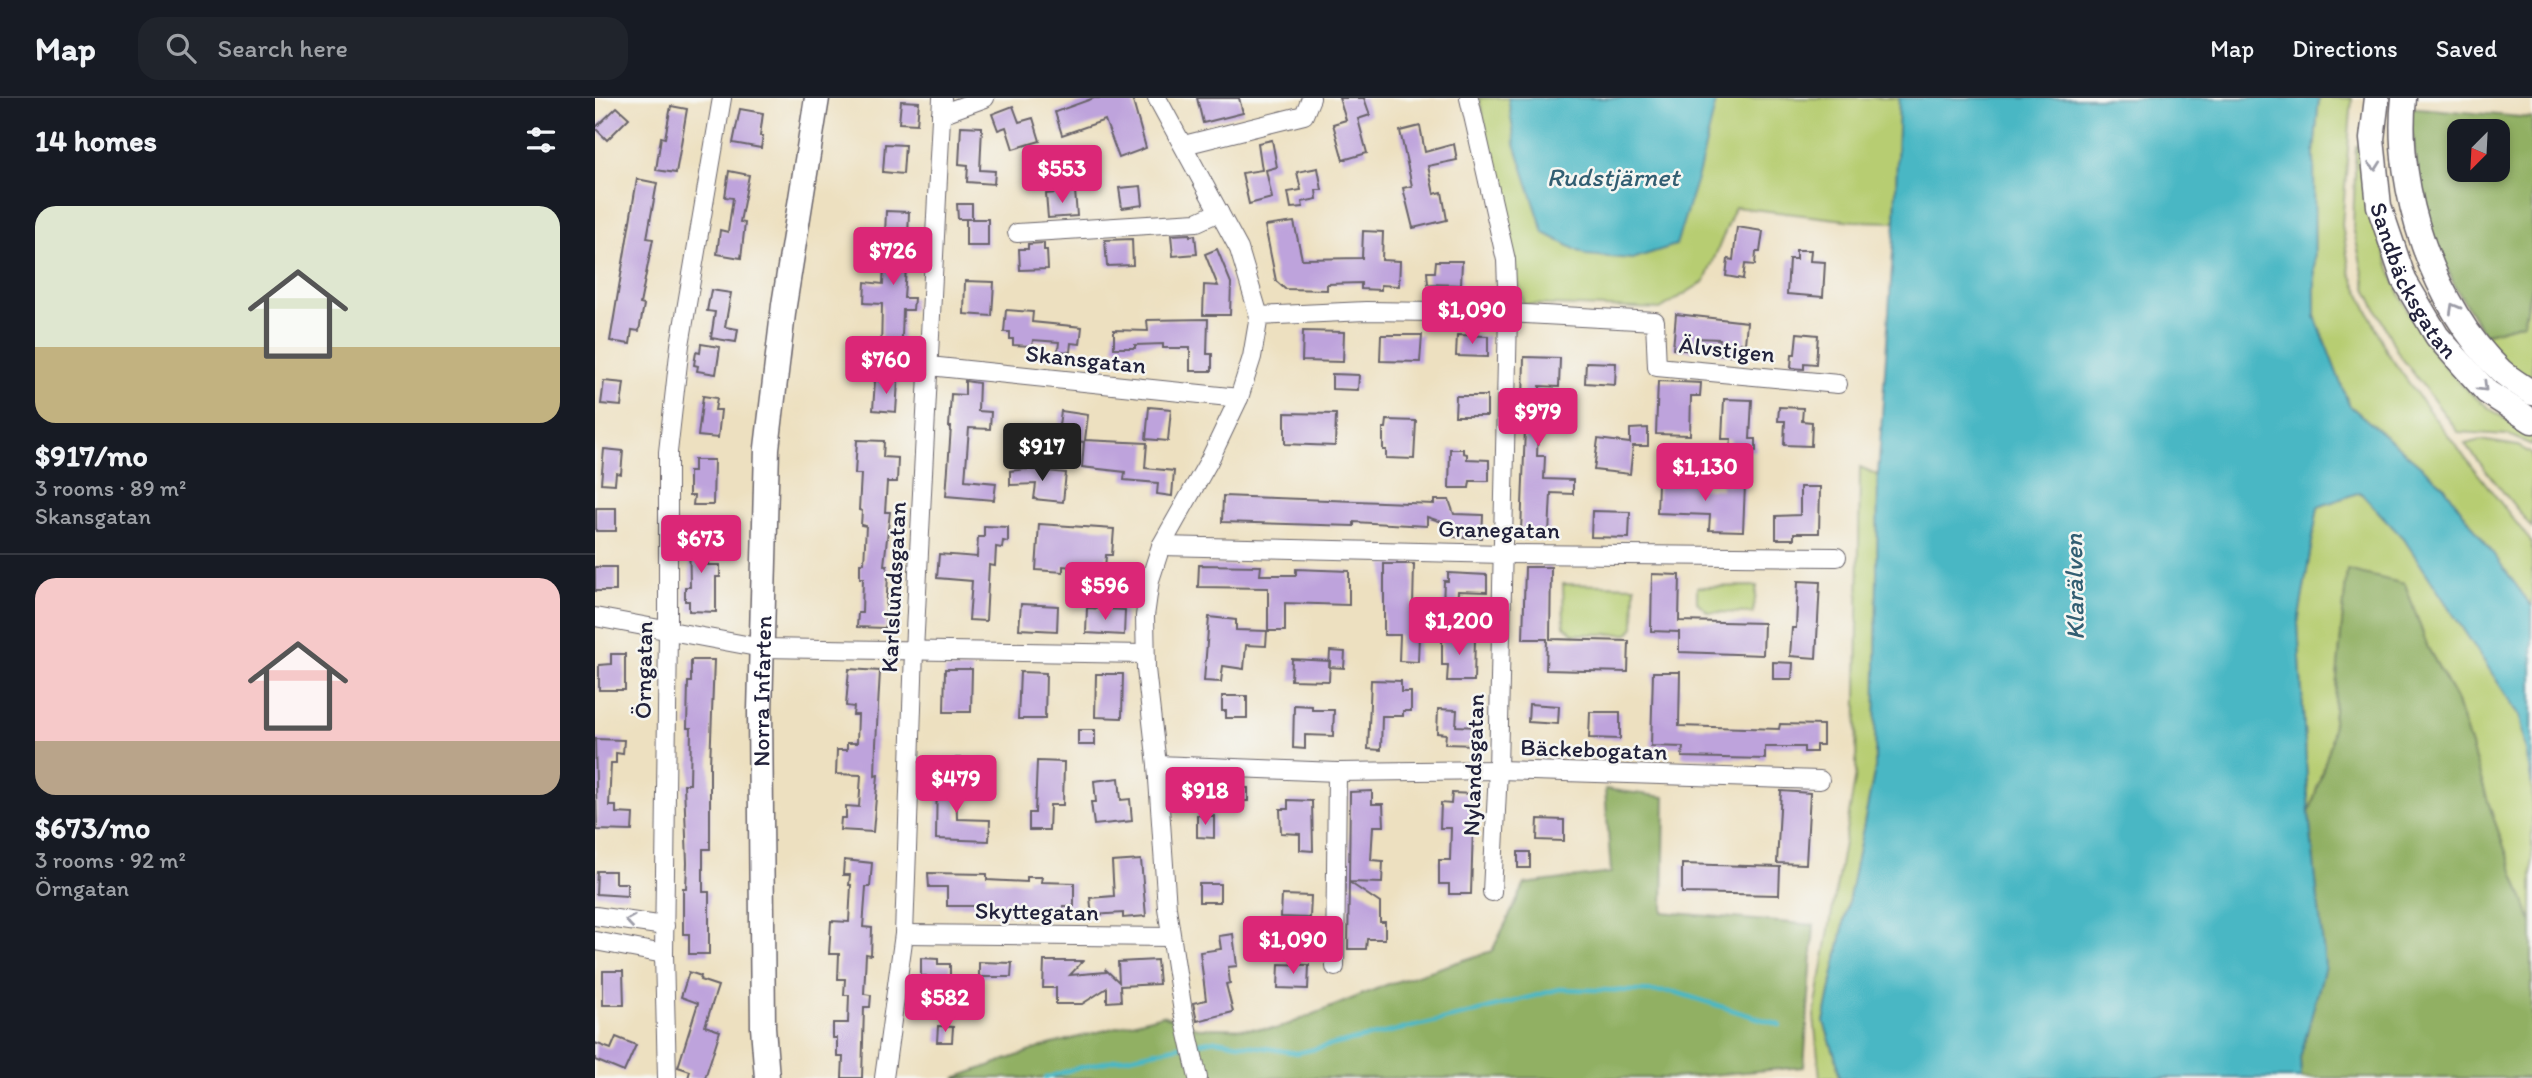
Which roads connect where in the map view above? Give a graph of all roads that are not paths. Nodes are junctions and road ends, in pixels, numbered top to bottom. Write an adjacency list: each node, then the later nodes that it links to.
1 (722, 98): 24 (street, Örngatan)
2 (817, 98): 25 (street, Norra Infarten)
3 (985, 98): 9 (street)
4 (1157, 98): 10 (street)
5 (1311, 98): 10 (street)
6 (1469, 98): 13 (street, Nylandsgatan)
7 (2377, 98): 19 (street, Sandbäcksgatan, one-way to 19)
8 (2404, 98): 17 (street, Sandbäcksgatan, one-way to 8)
9 (942, 106): 15 (street, Karlslundsgatan)
10 (1184, 145): 11 (street)
11 (1219, 212): 12 (street); 14 (street)
12 (1017, 233)
13 (1509, 313): 14 (street); 16 (street, Älvstigen); 21 (street, Nylandsgatan)
14 (1259, 316): 18 (street)
15 (929, 366): 18 (street, Skansgatan); 26 (street, Karlslundsgatan)
16 (1838, 384)
17 (2532, 393)
18 (1239, 398): 20 (street)
19 (2532, 421)
20 (1161, 546): 21 (street, Granegatan); 27 (street)
21 (1504, 554): 22 (street, Granegatan); 29 (street, Nylandsgatan)
22 (1837, 557)
23 (595, 617): 24 (street)
24 (668, 630): 25 (street); 34 (street, Örngatan)
25 (762, 648): 26 (street); 42 (street, Norra Infarten)
26 (914, 651): 27 (street); 35 (street, Karlslundsgatan)
27 (1145, 654): 28 (street)
28 (1157, 765): 30 (street, Bäckebogatan); 36 (street)
29 (1499, 770): 30 (street, Bäckebogatan); 31 (street, Bäckebogatan); 32 (street, Nylandsgatan)
30 (1337, 772): 39 (street)
31 (1820, 780)
32 (1492, 892)
33 (595, 916): 34 (street, one-way to 33)
34 (665, 926): 38 (street, Örngatan)
35 (904, 934): 36 (street, Skyttegatan); 43 (street, Karlslundsgatan)
36 (1171, 937): 40 (street)
37 (595, 941): 38 (street)
38 (664, 954): 41 (street, Örngatan)
39 (1335, 967)
40 (1197, 1075)
41 (667, 1078)
42 (767, 1078)
43 (884, 1078)

